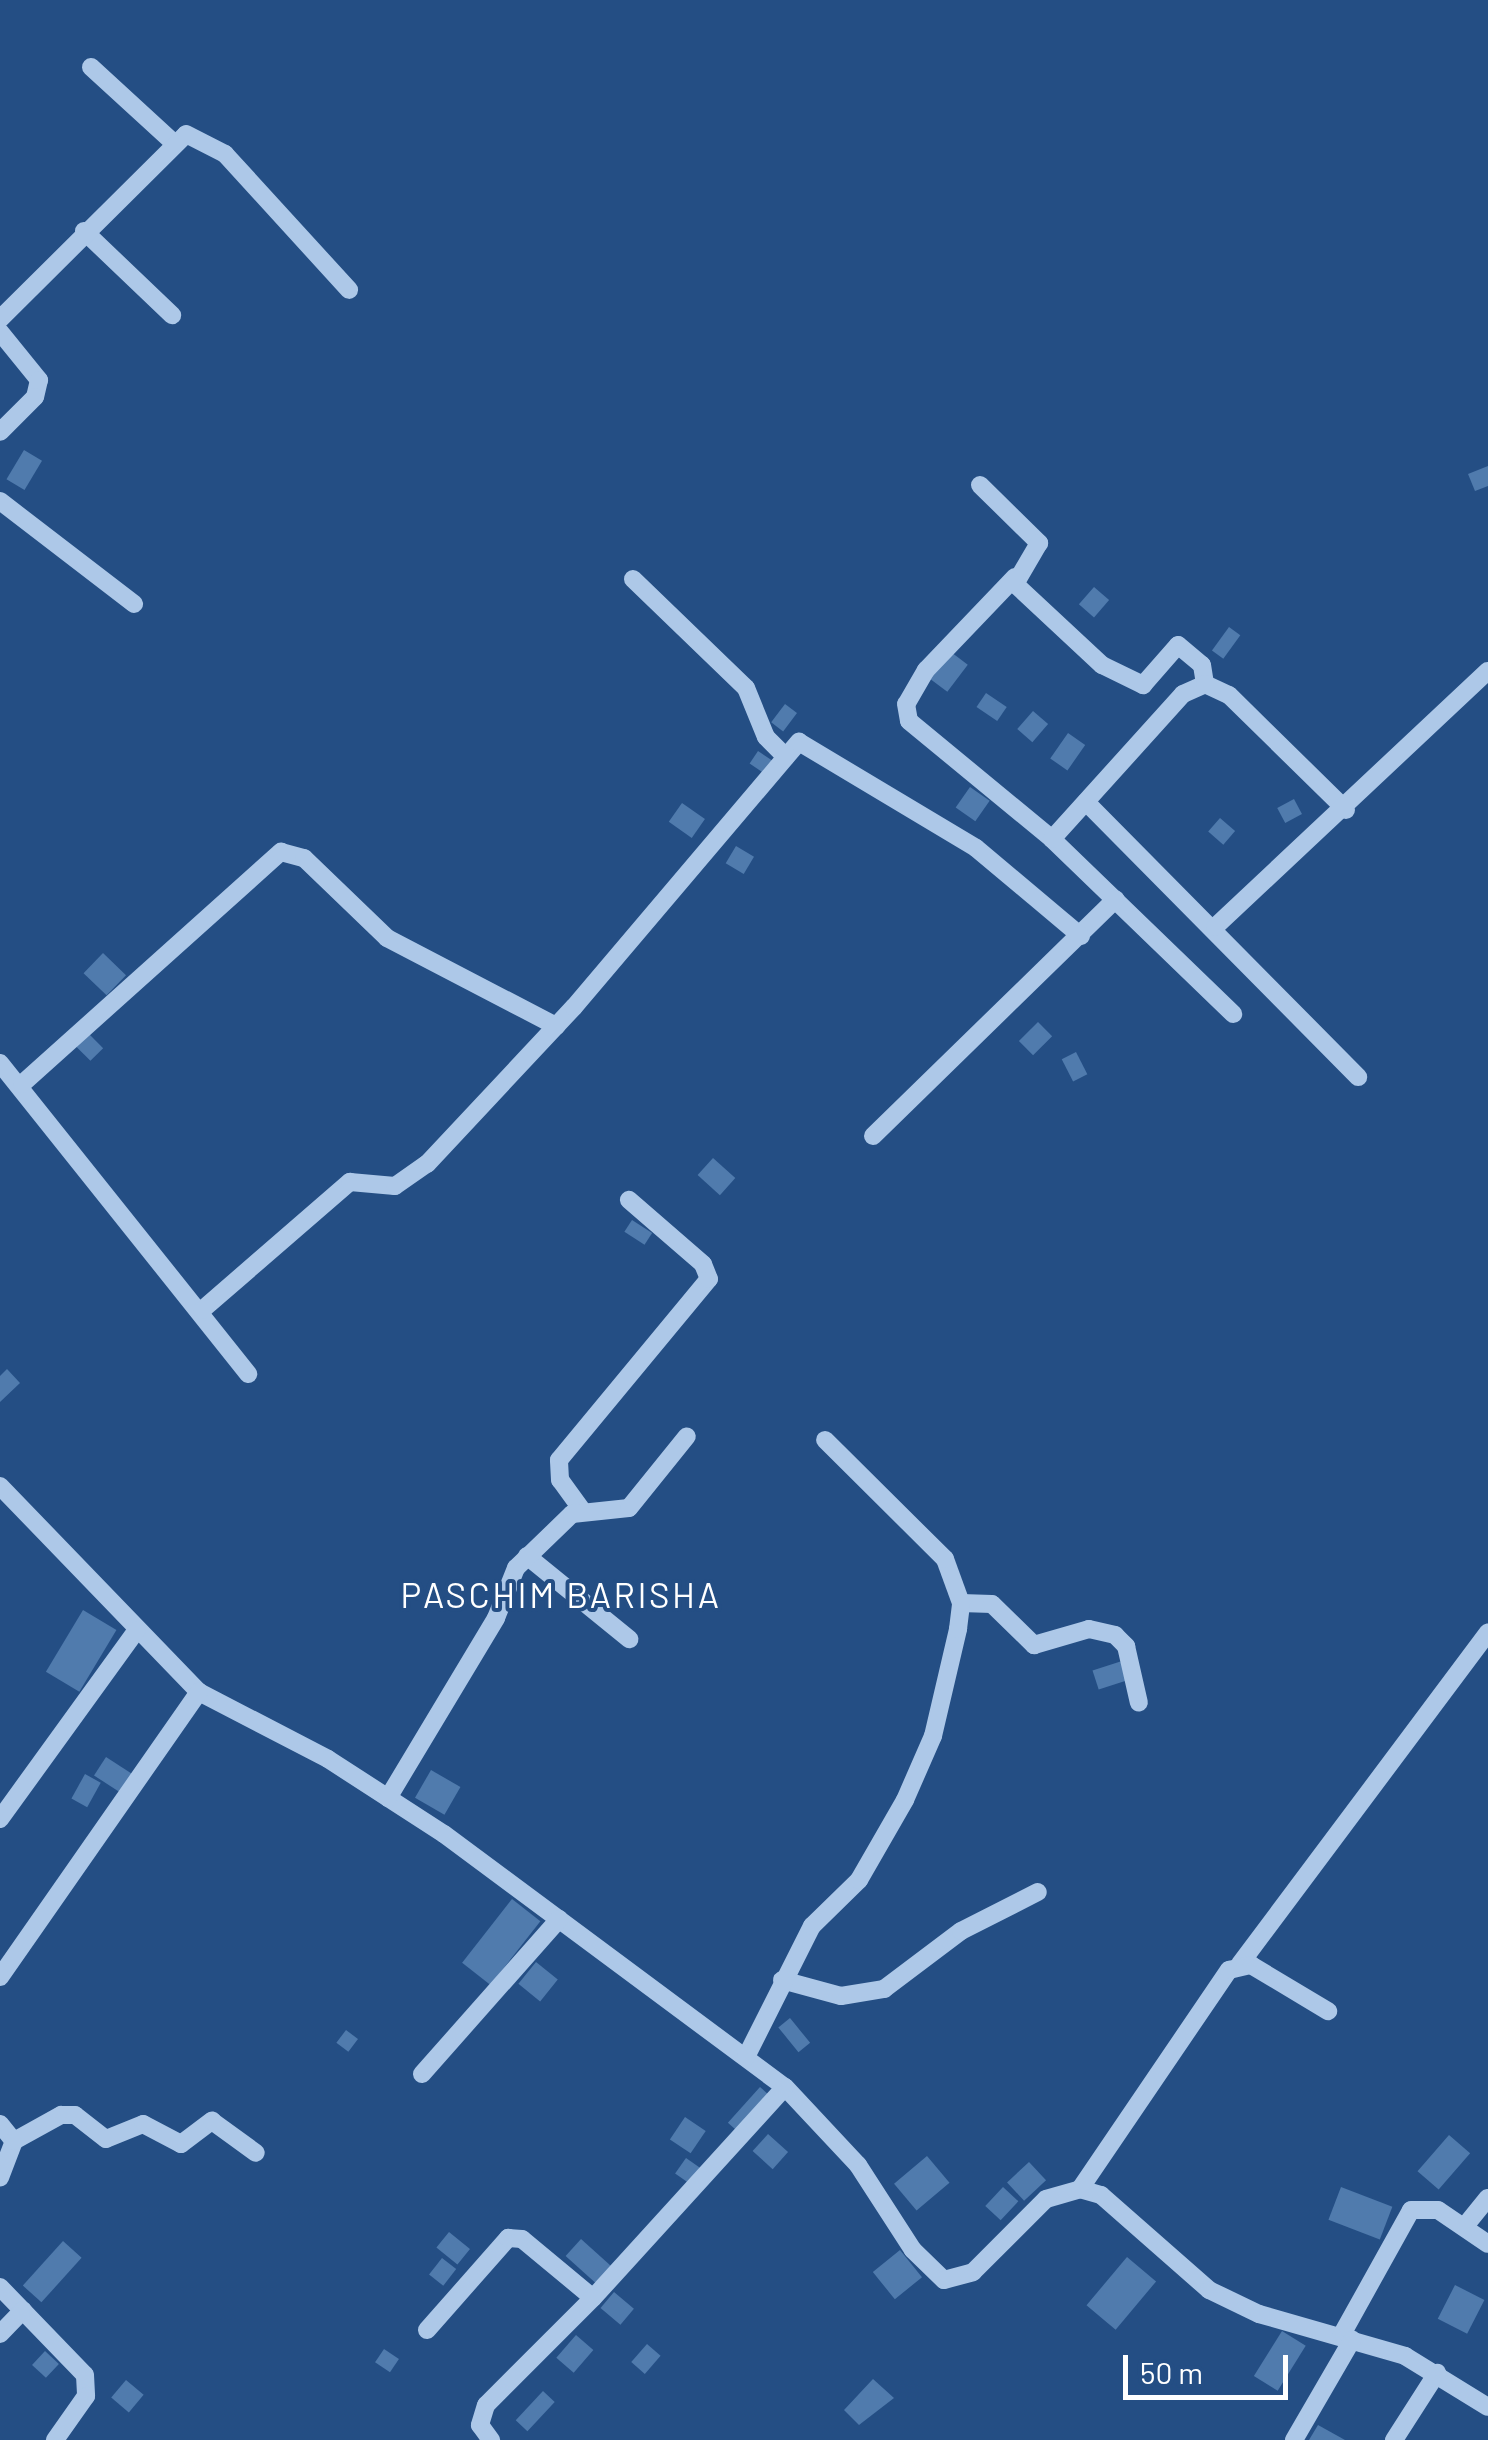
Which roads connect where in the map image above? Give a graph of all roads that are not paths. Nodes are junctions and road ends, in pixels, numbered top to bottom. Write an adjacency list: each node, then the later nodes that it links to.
1 (91, 67): 2 (street)
2 (174, 143): 3 (street); 4 (street)
3 (84, 231): 5 (street); 6 (street)
4 (349, 290)
5 (172, 314)
6 (0, 319)
7 (0, 332): 8 (street)
8 (0, 432)
9 (980, 485): 11 (street)
10 (0, 501): 13 (street)
11 (1015, 577): 15 (street); 19 (street)
12 (632, 579): 16 (street)
13 (134, 604)
14 (1488, 671): 18 (street)
15 (1206, 684): 17 (street); 18 (street)
16 (786, 757): 22 (street); 24 (street)
17 (1086, 802): 19 (street); 21 (street)
18 (1346, 810): 21 (street)
19 (1052, 839): 20 (street)
20 (1116, 899): 22 (street); 23 (street)
21 (1215, 926): 26 (street)
22 (1081, 936): 28 (street)
23 (1233, 1014)
24 (556, 1026): 27 (street); 30 (street)
25 (0, 1063): 27 (street)
26 (1358, 1077)
27 (22, 1084): 30 (street)
28 (874, 1136)
29 (629, 1200): 35 (street)
30 (202, 1310): 31 (street)
31 (248, 1374)
32 (687, 1436): 35 (street)
33 (825, 1440): 37 (street)
34 (0, 1486): 38 (street)
35 (582, 1510): 36 (street)
36 (527, 1556): 40 (street); 43 (street)
37 (961, 1603): 42 (street); 49 (street)
38 (137, 1630): 41 (street); 44 (street)
39 (1488, 1632): 47 (street)
40 (629, 1640)
41 (199, 1692): 43 (street); 48 (street)
42 (1138, 1703)
43 (388, 1798): 46 (street)
44 (0, 1819)
45 (1038, 1892): 49 (street)
46 (559, 1919): 51 (street); 52 (street)
47 (1240, 1964): 50 (street); 58 (street)
48 (0, 1977)
49 (782, 1980): 51 (street)
50 (1328, 2011)
51 (746, 2057): 53 (street)
52 (422, 2074)
53 (786, 2088): 58 (street); 63 (street)
54 (0, 2124): 55 (street)
55 (14, 2141): 56 (street); 57 (street)
56 (256, 2153)
57 (0, 2177)
58 (1080, 2190): 67 (street)
59 (1488, 2198): 60 (street)
60 (1465, 2226): 61 (street); 67 (street)
61 (1488, 2244)
62 (0, 2287): 64 (street)
63 (593, 2298): 65 (street); 71 (street)
64 (22, 2310): 66 (street); 70 (street)
65 (427, 2330)
66 (0, 2334)
67 (1346, 2338): 68 (street); 72 (street)
68 (1437, 2373): 69 (street); 73 (street)
69 (1488, 2407)
70 (55, 2440)
71 (491, 2440)
72 (1294, 2440)
73 (1394, 2440)

